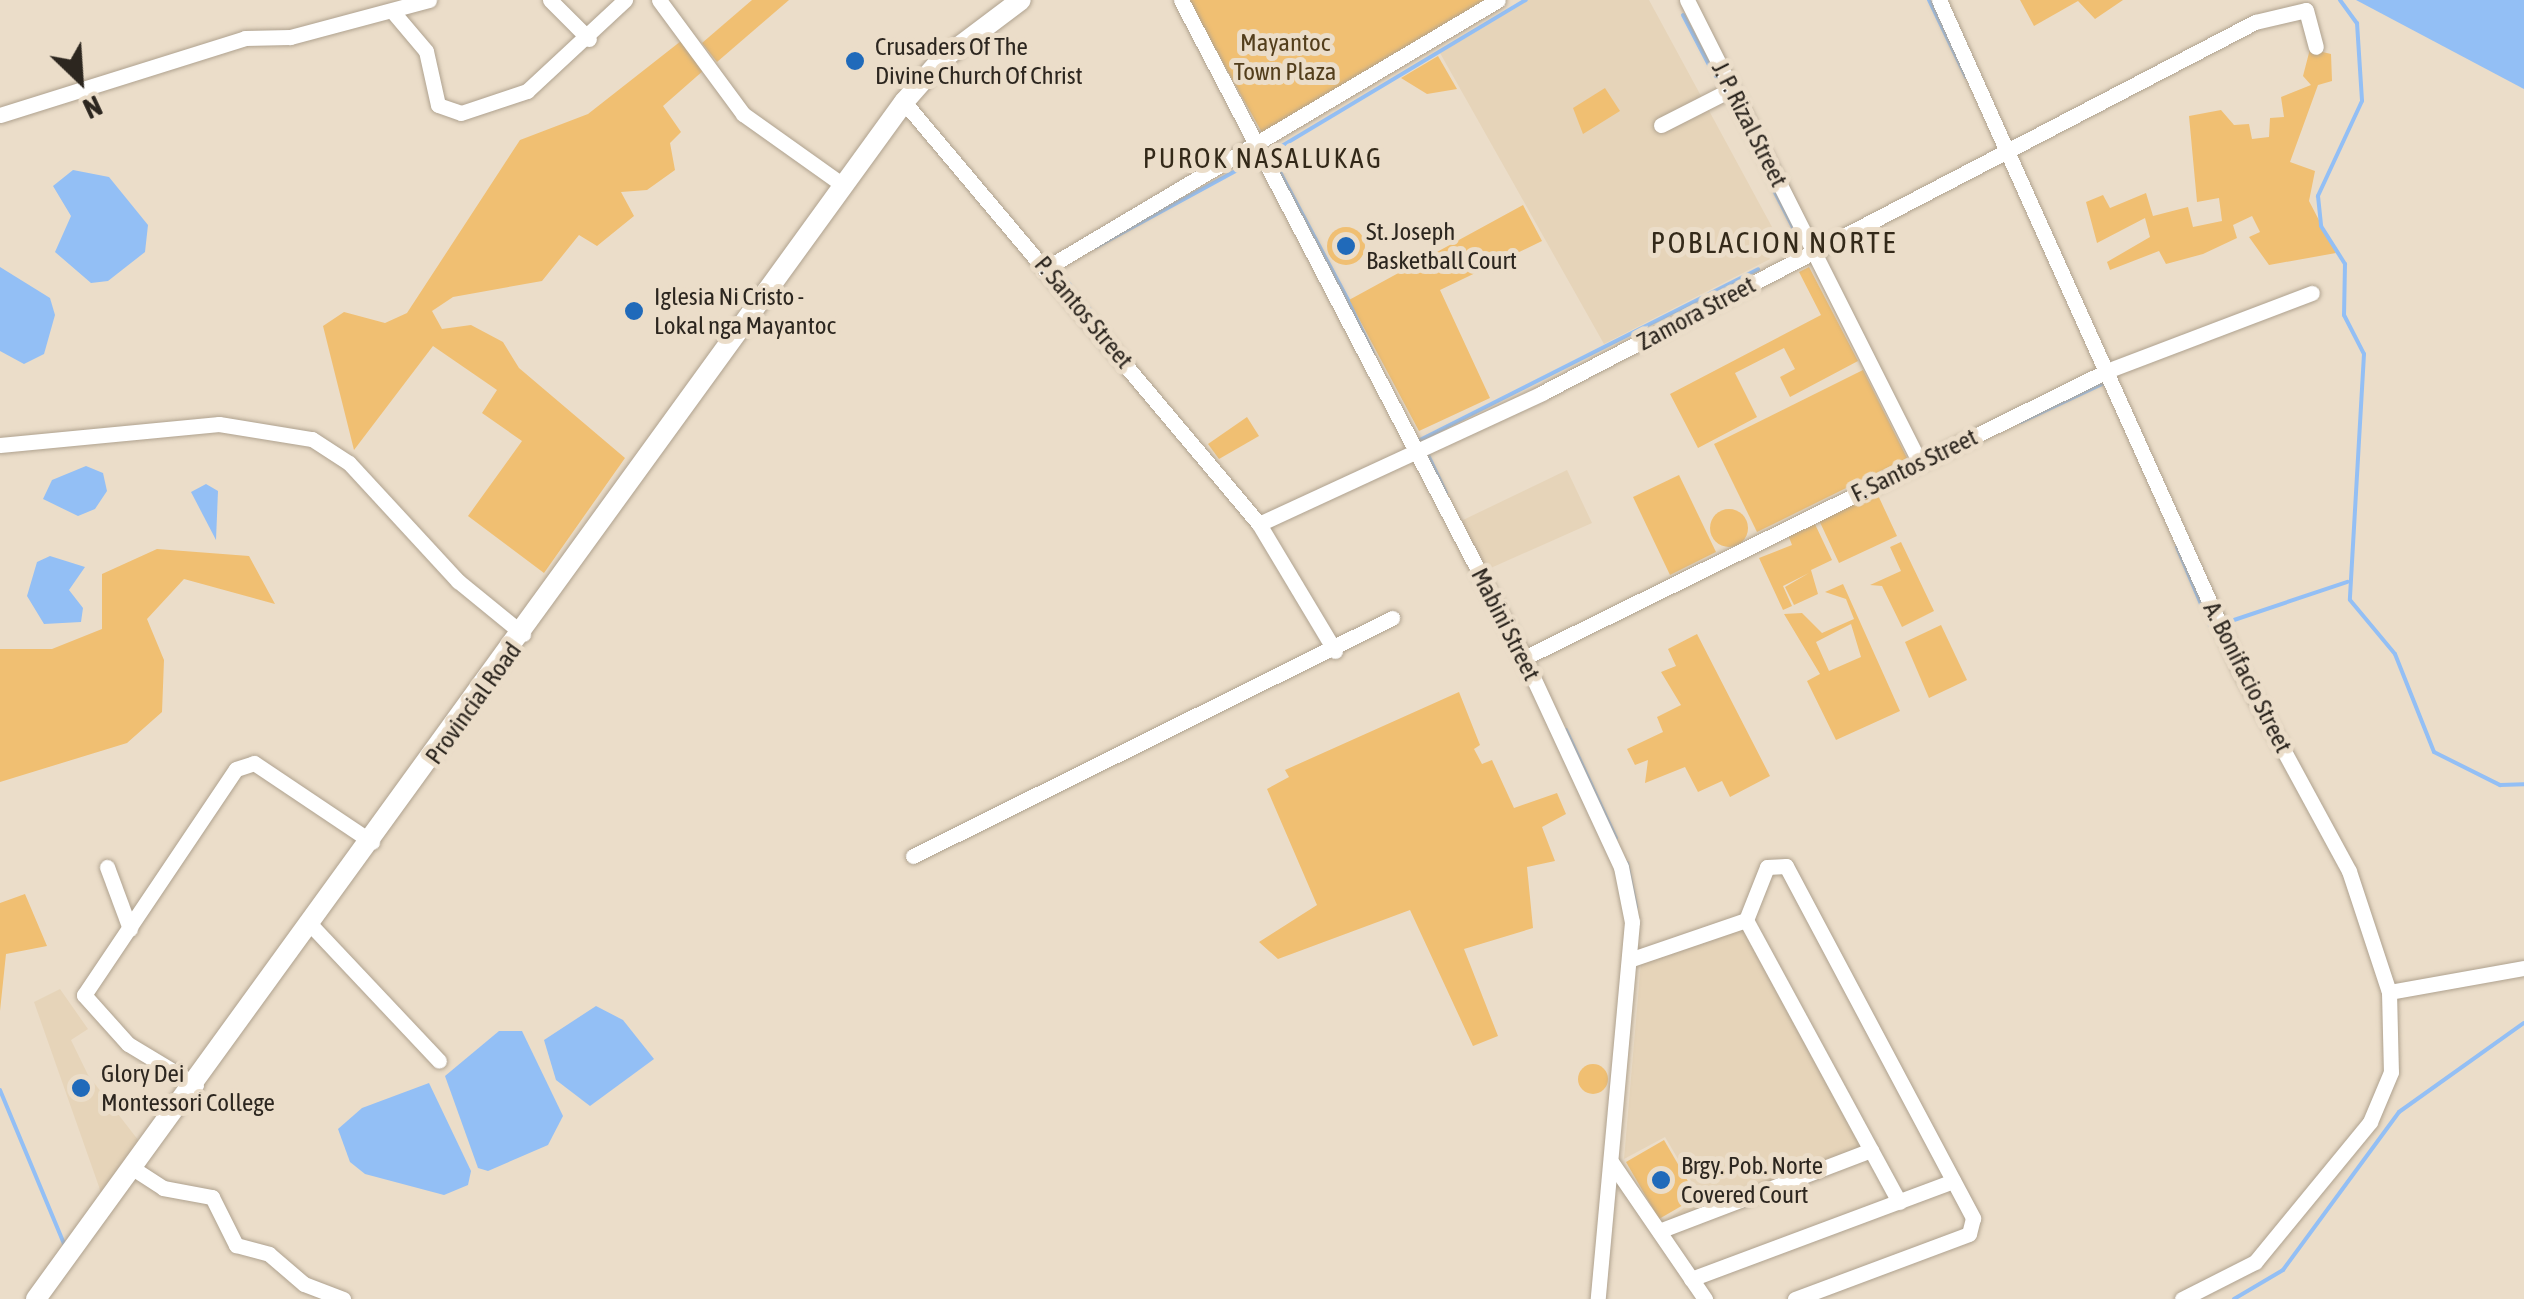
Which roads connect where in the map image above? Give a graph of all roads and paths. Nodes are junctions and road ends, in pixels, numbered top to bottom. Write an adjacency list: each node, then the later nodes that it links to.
1 (428, 0): 10 (street)
2 (550, 0): 11 (street)
3 (625, 0): 11 (street)
4 (659, 0): 19 (street)
5 (1020, 0): 14 (main road, Provincial Road)
6 (1181, 0): 18 (street, Mabini Street)
7 (1498, 0): 18 (street)
8 (1687, 0): 13 (street, J. P. Rizal Street)
9 (1939, 0): 17 (street, A. Bonifacio Street)
10 (394, 12): 11 (street); 15 (street)
11 (589, 40)
12 (2316, 47): 17 (street, Zamora Street)
13 (1732, 89): 16 (street); 20 (street, J. P. Rizal Street)
14 (904, 102): 19 (main road, Provincial Road); 21 (street, P. Santos Street)
15 (0, 115)
16 (1661, 125)
17 (2005, 145): 20 (street, Zamora Street); 23 (street, A. Bonifacio Street)
18 (1259, 148): 21 (street); 25 (street, Mabini Street)
19 (843, 185): 29 (main road, Provincial Road)
20 (1813, 250): 25 (street, Zamora Street); 26 (street, J. P. Rizal Street)
21 (1048, 267): 27 (street, P. Santos Street)
22 (2312, 293): 23 (street, F. Santos Street)
23 (2109, 370): 26 (street, F. Santos Street); 40 (street, A. Bonifacio Street)
24 (0, 445): 29 (street)
25 (1417, 448): 27 (street, Zamora Street); 31 (street, Mabini Street)
26 (1920, 463): 31 (street, F. Santos Street)
27 (1260, 524): 30 (street, P. Santos Street)
28 (1392, 618): 30 (street)
29 (523, 634): 32 (main road, Provincial Road)
30 (1334, 652): 33 (street)
31 (1524, 658): 38 (street, Mabini Street)
32 (372, 842): 36 (main road, Provincial Road); 37 (street)
33 (912, 856)
34 (107, 867): 37 (street)
35 (1746, 920): 38 (street); 43 (street); 46 (street)
36 (312, 926): 41 (street); 42 (main road, Provincial Road)
37 (130, 930): 42 (street)
38 (1630, 960): 44 (street, Mabini Street)
39 (2524, 968): 40 (street)
40 (2389, 992): 55 (street, A. Bonifacio Street)
41 (439, 1061)
42 (196, 1085): 45 (main road, Provincial Road)
43 (1871, 1150): 47 (street); 48 (street)
44 (1612, 1162): 48 (street); 52 (street, Mabini Street)
45 (134, 1169): 50 (main road, Provincial Road); 51 (street)
46 (1953, 1181): 47 (street); 54 (street)
47 (1899, 1202): 49 (street)
48 (1659, 1232): 49 (street)
49 (1691, 1279): 53 (street)
50 (36, 1299)
51 (343, 1299)
52 (1598, 1299)
53 (1705, 1299)
54 (1795, 1299)
55 (2182, 1299)

